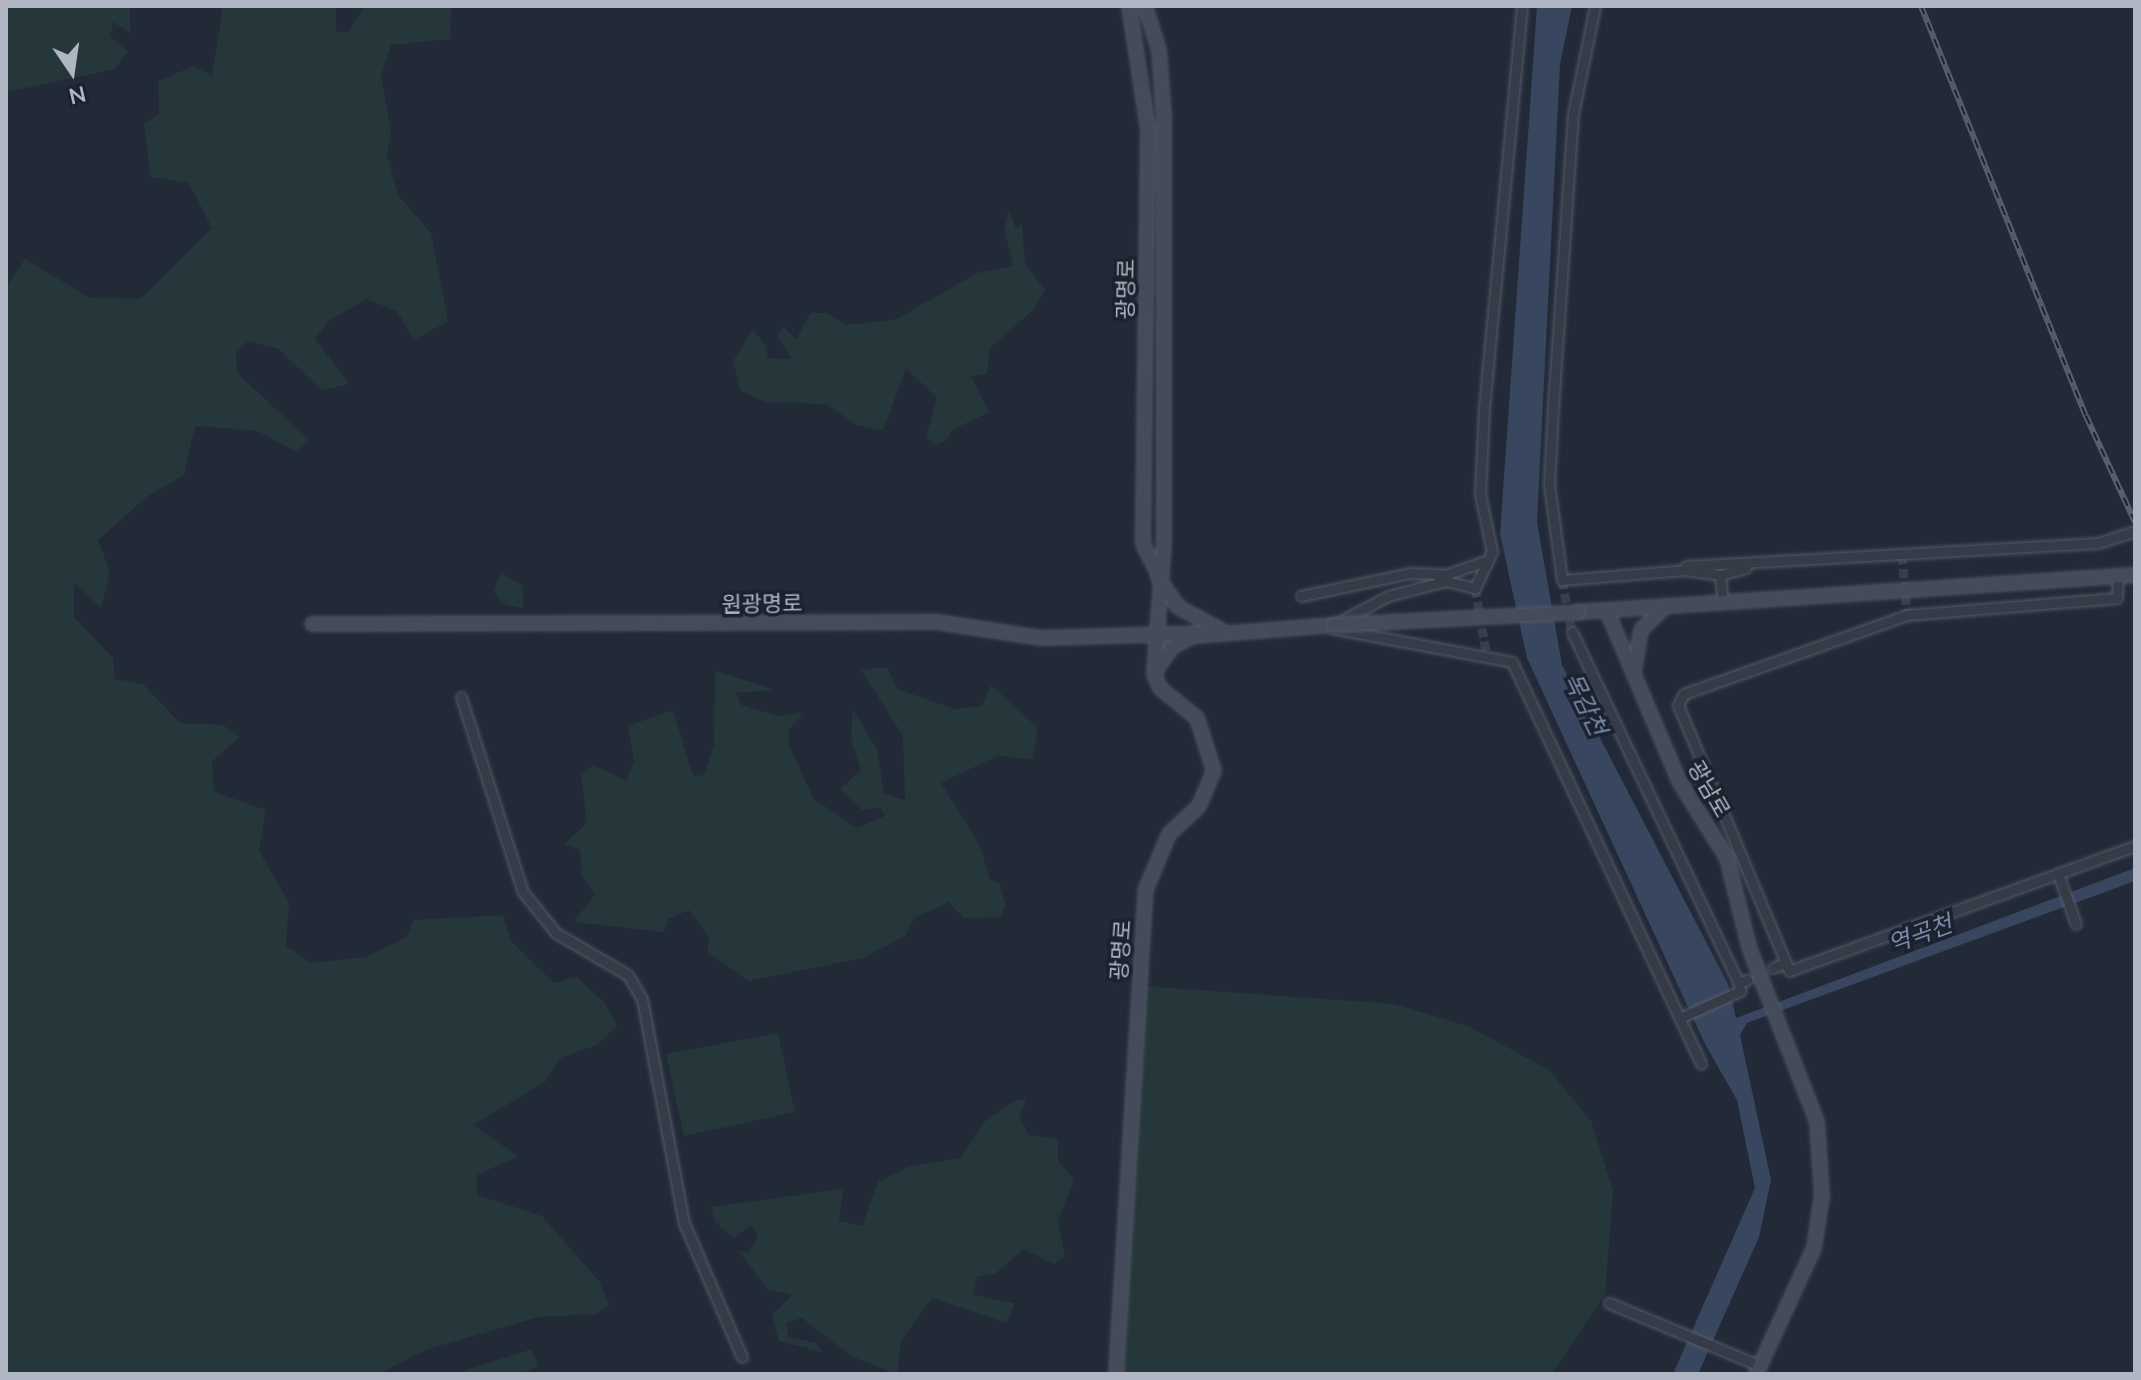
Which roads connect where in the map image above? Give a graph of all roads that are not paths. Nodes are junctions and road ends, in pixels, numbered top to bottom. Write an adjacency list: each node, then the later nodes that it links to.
1 (1129, 6): 9 (main road, 광명로)
2 (1145, 6): 9 (main road, 광명로)
3 (1522, 6): 6 (street)
4 (1595, 6): 8 (street)
5 (2132, 532): 7 (street)
6 (1488, 560): 10 (street); 14 (street)
7 (1761, 565): 8 (street); 11 (street)
8 (1667, 571): 11 (street)
9 (1157, 574): 22 (main road); 24 (main road, 광명로)
10 (1441, 574): 14 (street); 15 (street)
11 (1720, 575): 16 (street)
12 (2135, 575): 13 (main road, 원광명로)
13 (2118, 576): 16 (main road, 원광명로); 31 (street)
14 (1434, 584): 20 (street)
15 (1301, 596)
16 (1723, 602): 17 (main road, 원광명로)
17 (1670, 606): 18 (main road, 원광명로); 26 (main road)
18 (1607, 611): 20 (main road, 원광명로, bridge); 26 (main road, 광남로)
19 (312, 624): 24 (main road, 원광명로)
20 (1334, 625): 21 (main road, 원광명로)
21 (1317, 626): 22 (main road, 원광명로); 33 (street)
22 (1217, 632): 24 (main road, 원광명로); 25 (main road)
23 (1572, 632): 33 (street)
24 (1154, 637): 25 (main road, 광명로)
25 (1154, 673): 38 (main road, 광명로)
26 (1634, 674): 37 (main road, 광남로)
27 (461, 697): 36 (street)
28 (2135, 846): 29 (street)
29 (2058, 874): 30 (street); 31 (street)
30 (2076, 924)
31 (1785, 963): 32 (street)
32 (1773, 968)
33 (1682, 1017): 34 (street)
34 (1701, 1064)
35 (1609, 1303): 37 (street)
36 (742, 1357)
37 (1758, 1370)
38 (1116, 1374)

